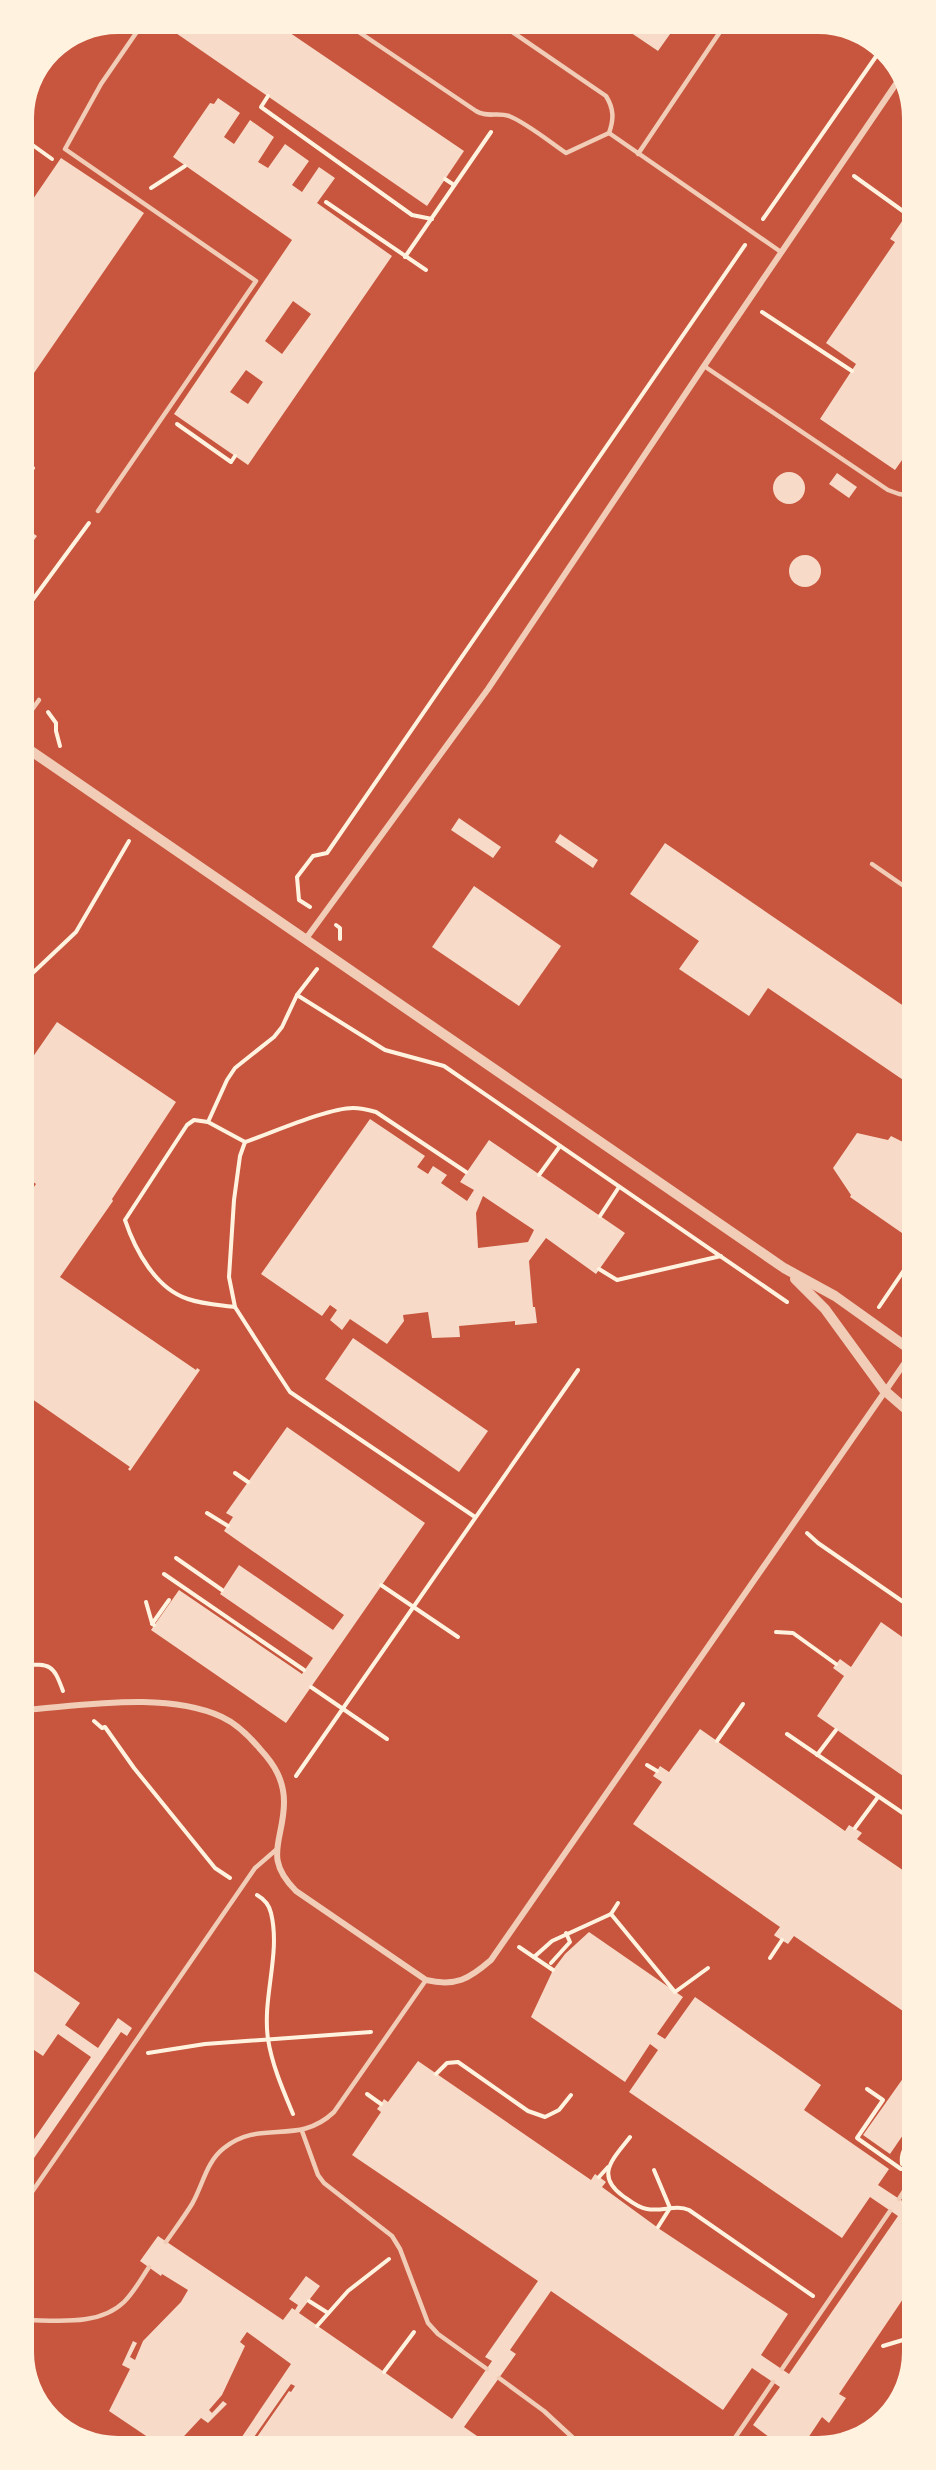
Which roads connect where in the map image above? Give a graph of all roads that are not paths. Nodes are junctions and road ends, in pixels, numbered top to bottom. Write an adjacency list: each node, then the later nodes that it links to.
1 (138, 30): 11 (lane)
2 (356, 30): 6 (lane)
3 (509, 30): 6 (lane)
4 (722, 30): 7 (lane)
5 (898, 81): 8 (street)
6 (609, 133): 7 (lane)
7 (639, 154): 8 (lane)
8 (781, 252): 9 (street)
9 (704, 366): 10 (lane); 17 (street)
10 (906, 494)
11 (98, 511)
12 (39, 700): 13 (lane)
13 (30, 712)
14 (30, 750): 17 (street)
15 (872, 864): 16 (lane)
16 (906, 887)
17 (305, 940): 18 (street)
18 (784, 1268): 19 (street); 21 (street)
19 (906, 1346)
20 (906, 1362): 21 (street)
21 (884, 1390): 22 (street); 25 (street)
22 (906, 1409)
23 (30, 1709): 24 (street)
24 (277, 1849): 25 (street); 28 (lane)
25 (426, 1980): 26 (lane)
26 (302, 2131): 31 (lane); 34 (lane)
27 (906, 2187): 29 (lane)
28 (30, 2195)
29 (899, 2199)
30 (890, 2211): 35 (lane)
31 (166, 2242)
32 (149, 2267): 33 (lane)
33 (30, 2320)
34 (487, 2369)
35 (782, 2369)
36 (499, 2378): 38 (lane)
37 (773, 2382): 39 (lane)
38 (576, 2440)
39 (733, 2440)

